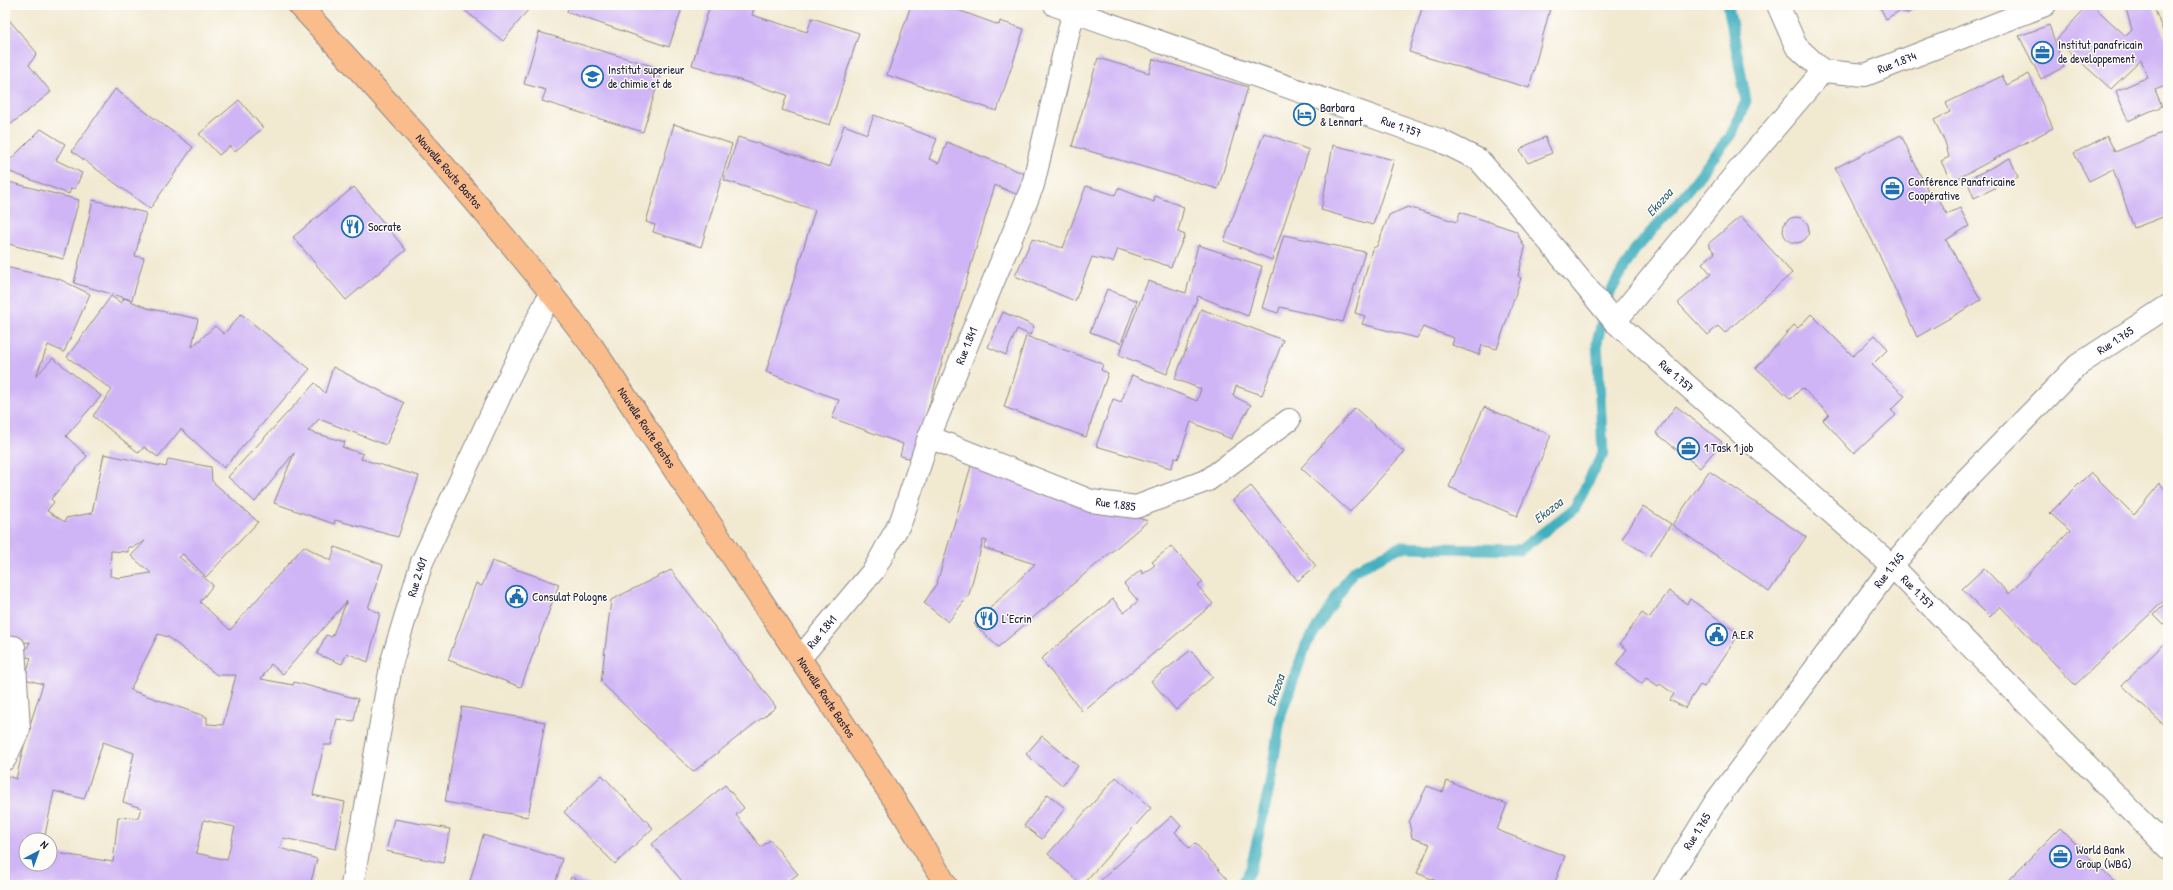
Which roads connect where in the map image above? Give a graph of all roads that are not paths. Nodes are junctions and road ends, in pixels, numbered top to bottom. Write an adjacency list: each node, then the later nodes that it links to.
1 (300, 5): 6 (main road, Nouvelle Route Bastos)
2 (1778, 5): 5 (street)
3 (2045, 5): 5 (street, Rue 1.874)
4 (1068, 7): 8 (street, Rue 1.757); 10 (street, Rue 1.841)
5 (1823, 71): 8 (street)
6 (551, 292): 13 (main road, Nouvelle Route Bastos); 16 (street, Rue 2.401)
7 (2168, 306): 11 (street, Rue 1.765)
8 (1615, 322): 11 (street, Rue 1.757)
9 (1289, 420): 10 (street, Rue 1.885)
10 (929, 437): 13 (street, Rue 1.841)
11 (1892, 566): 15 (street, Rue 1.757); 18 (street, Rue 1.765)
12 (14, 647): 14 (street)
13 (800, 658): 17 (main road, Nouvelle Route Bastos)
14 (5, 759)
15 (2168, 848)
16 (352, 885)
17 (946, 885)
18 (1664, 885)

